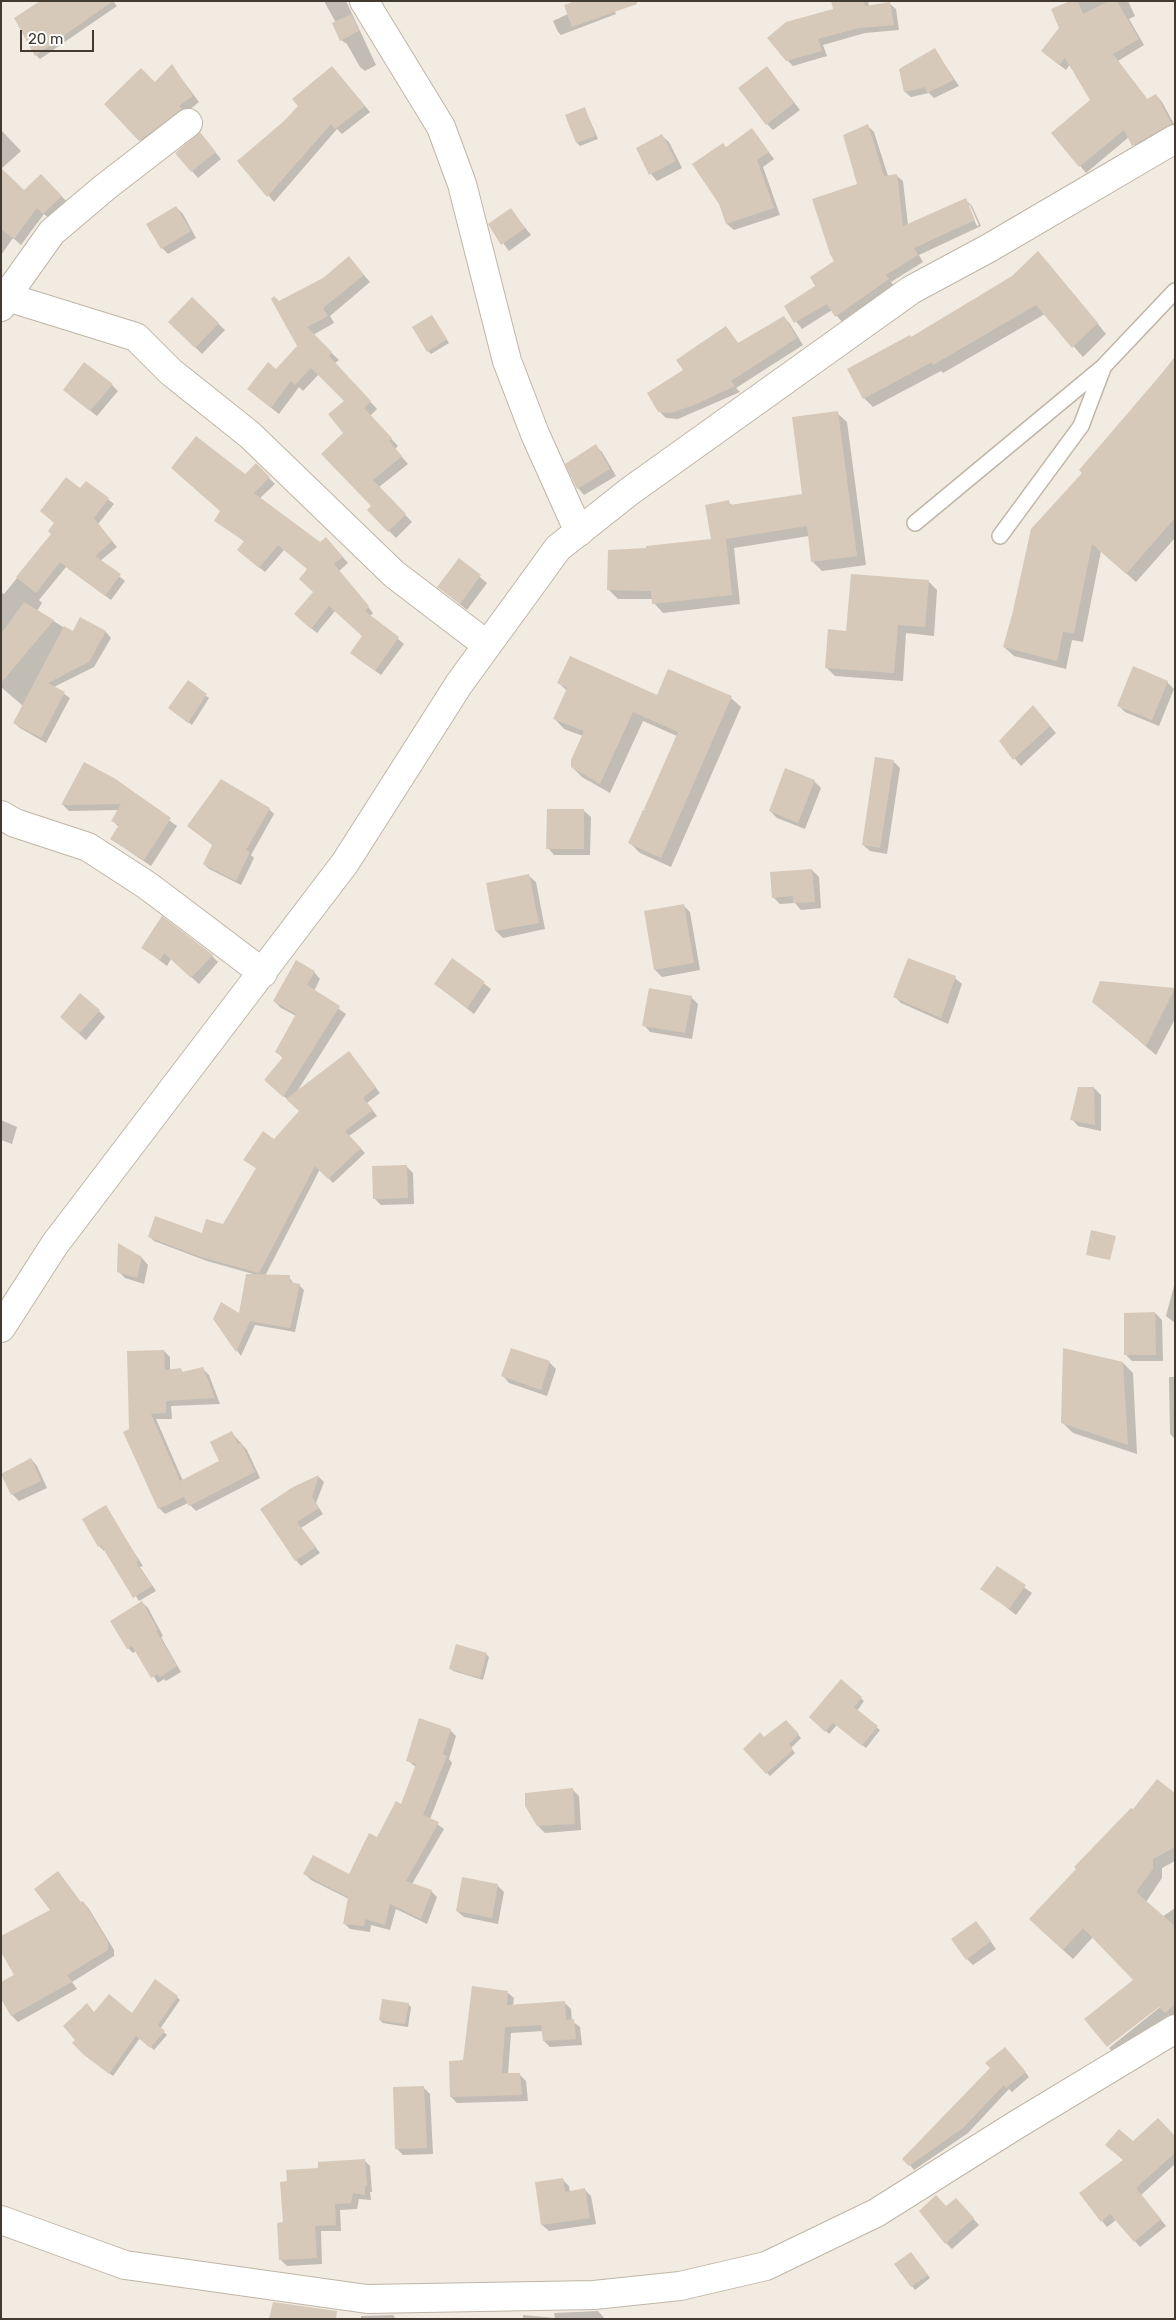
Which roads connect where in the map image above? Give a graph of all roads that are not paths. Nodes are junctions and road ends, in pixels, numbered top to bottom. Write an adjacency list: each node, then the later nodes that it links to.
1 (364, 1): 8 (street)
2 (188, 123): 5 (street)
3 (1175, 139): 8 (street)
4 (1175, 291): 6 (lane)
5 (4, 302): 10 (street)
6 (1103, 367): 7 (lane); 9 (lane)
7 (915, 523)
8 (578, 532): 10 (street)
9 (1000, 536)
10 (488, 645): 12 (street)
11 (1, 815): 12 (street)
12 (263, 973): 13 (street)
13 (1, 1328)
14 (1175, 2030): 15 (street)
15 (1, 2220)

